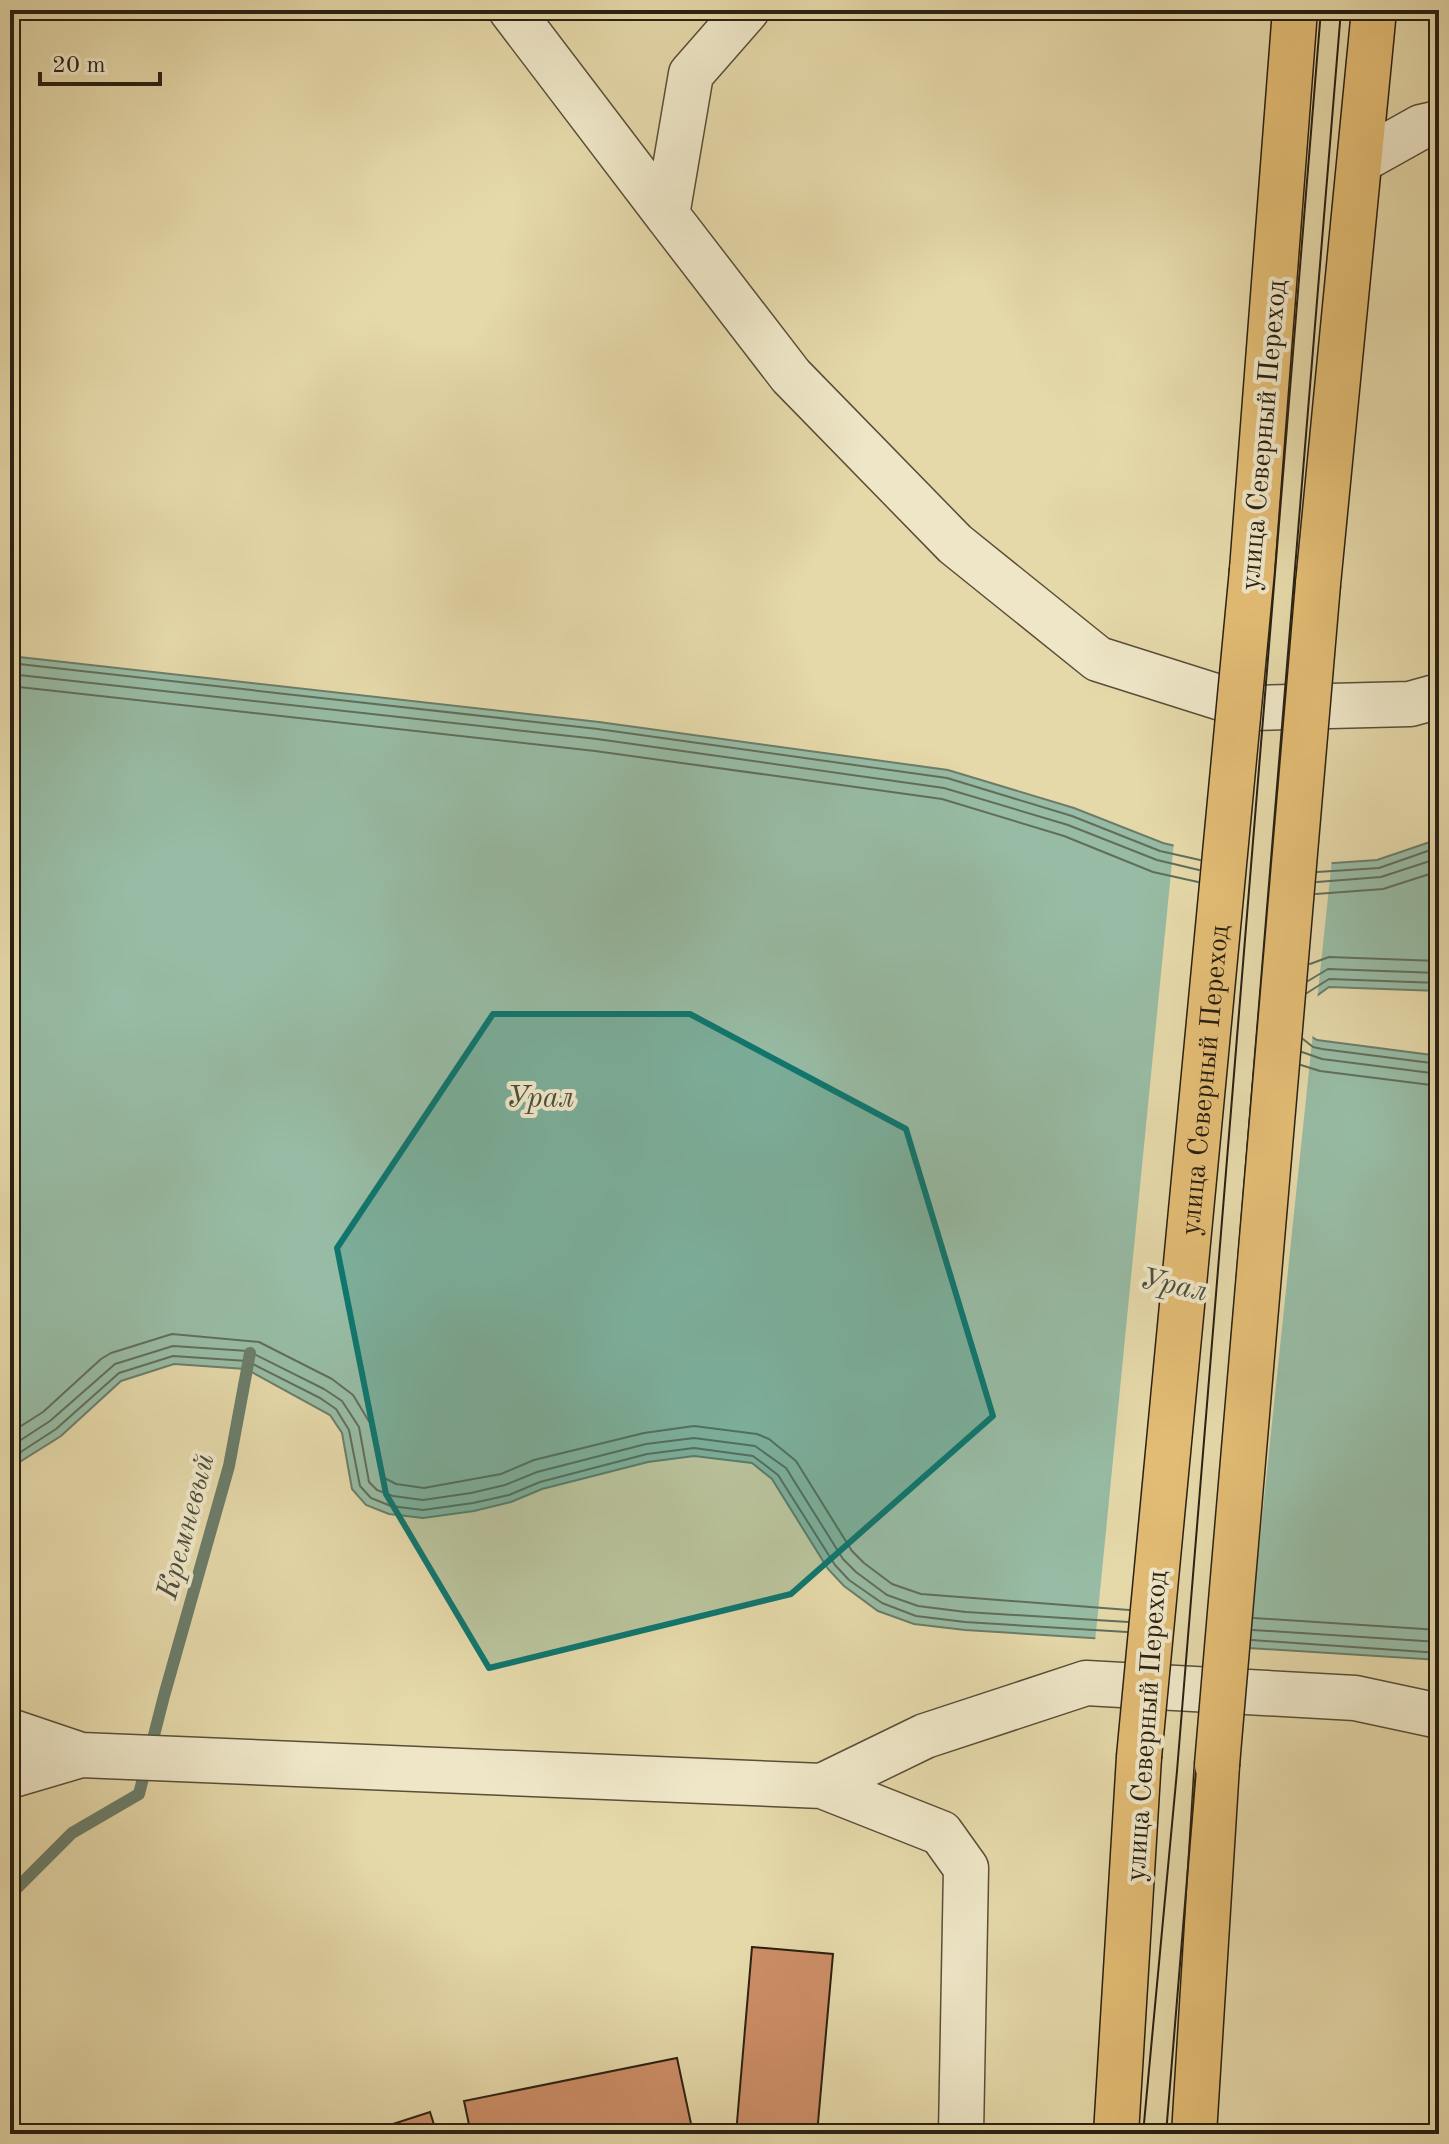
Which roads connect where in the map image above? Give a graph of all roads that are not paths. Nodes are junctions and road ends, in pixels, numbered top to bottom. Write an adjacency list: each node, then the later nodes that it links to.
1 (511, 10): 7 (lane)
2 (747, 10): 7 (lane)
3 (1295, 10): 15 (main road, улица Северный Переход, bridge)
4 (1374, 10): 6 (main road)
5 (1439, 123): 6 (lane)
6 (1360, 161): 16 (main road, bridge)
7 (667, 215): 8 (lane)
8 (1439, 696)
9 (1439, 1716): 13 (lane)
10 (10, 1731): 11 (lane)
11 (81, 1755): 12 (lane); 13 (lane)
12 (10, 1776)
13 (822, 1786): 14 (lane)
14 (961, 2134)
15 (1116, 2134)
16 (1194, 2134)

